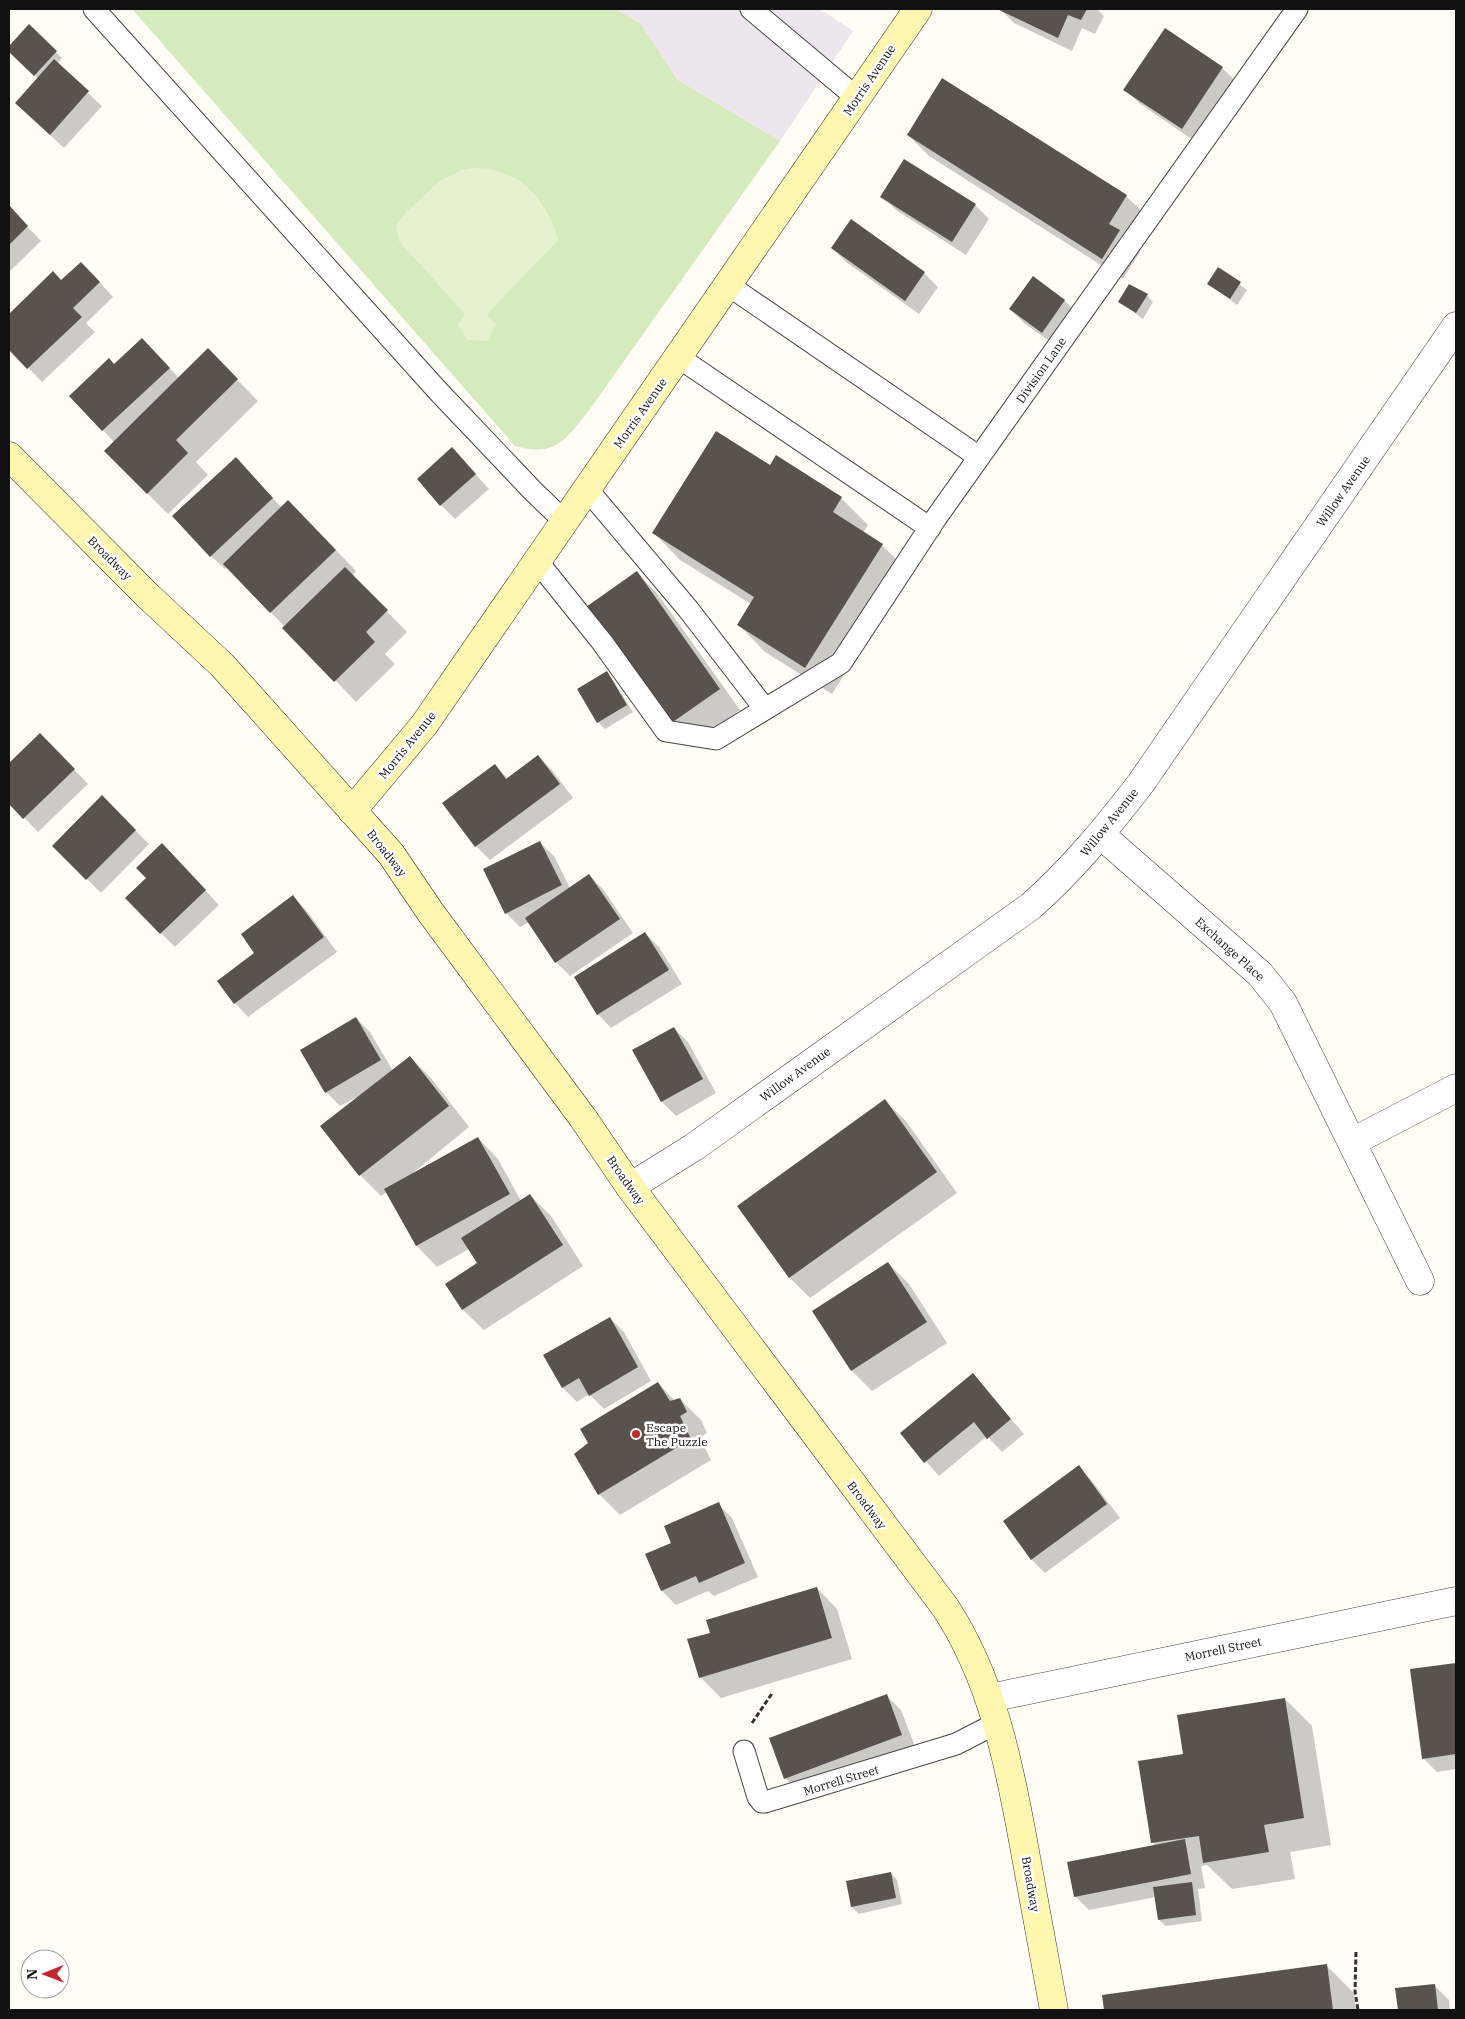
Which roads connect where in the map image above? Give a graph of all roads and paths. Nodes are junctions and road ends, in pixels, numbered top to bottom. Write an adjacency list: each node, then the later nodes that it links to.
1 (94, 9): 12 (lane)
2 (751, 9): 5 (lane)
3 (918, 9): 5 (street, Morris Avenue)
4 (1297, 9): 10 (lane, Division Lane)
5 (857, 98): 6 (street, Morris Avenue)
6 (728, 285): 8 (street, Morris Avenue); 10 (lane)
7 (1456, 326): 17 (street, Willow Avenue)
8 (678, 357): 11 (street, Morris Avenue); 13 (lane)
9 (9, 456): 16 (street, Broadway)
10 (979, 457): 13 (lane, Division Lane)
11 (587, 489): 12 (street, Morris Avenue); 15 (lane)
12 (564, 521): 14 (street, Morris Avenue)
13 (930, 528): 15 (lane, Division Lane)
14 (537, 562): 15 (lane, Division Lane); 16 (street, Morris Avenue)
15 (765, 709)
16 (352, 810): 20 (street, Broadway)
17 (1101, 835): 19 (street, Exchange Place); 20 (street, Willow Avenue)
18 (1456, 1088): 19 (street)
19 (1352, 1142): 21 (street, Exchange Place)
20 (630, 1187): 24 (street, Broadway)
21 (1420, 1281)
22 (1456, 1601): 24 (street, Morrell Street)
23 (773, 1692): 25 (path)
24 (994, 1711): 25 (lane, Morrell Street); 27 (street, Broadway)
25 (744, 1751)
26 (1356, 1952): 28 (path)
27 (1054, 2010)
28 (1358, 2010)

